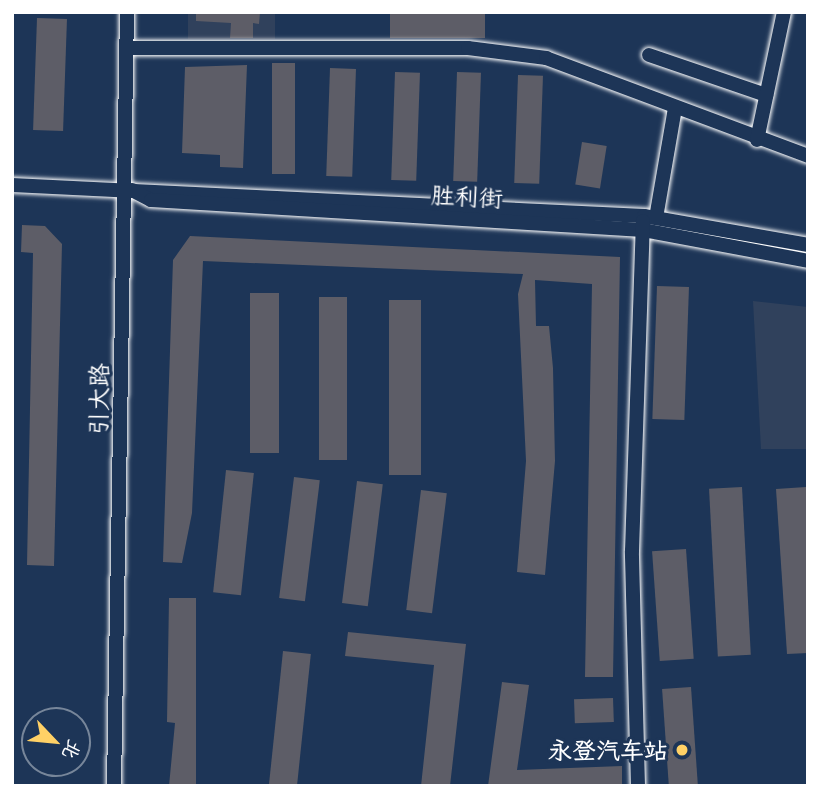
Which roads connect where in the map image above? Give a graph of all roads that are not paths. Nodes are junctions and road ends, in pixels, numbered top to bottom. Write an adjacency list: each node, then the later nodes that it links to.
1 (127, 12): 3 (street, 引大路)
2 (783, 12): 5 (street)
3 (126, 48): 6 (street); 10 (street, 引大路)
4 (649, 55): 5 (street)
5 (766, 95): 7 (street)
6 (675, 108): 7 (street); 11 (street)
7 (757, 140): 8 (street)
8 (808, 156)
9 (12, 185): 10 (street, 胜利街)
10 (124, 186): 11 (street, 胜利街); 14 (street, 引大路)
11 (648, 221): 12 (street, 胜利街); 13 (street, 胜利街); 15 (street)
12 (808, 245)
13 (808, 261)
14 (114, 786)
15 (638, 786)

